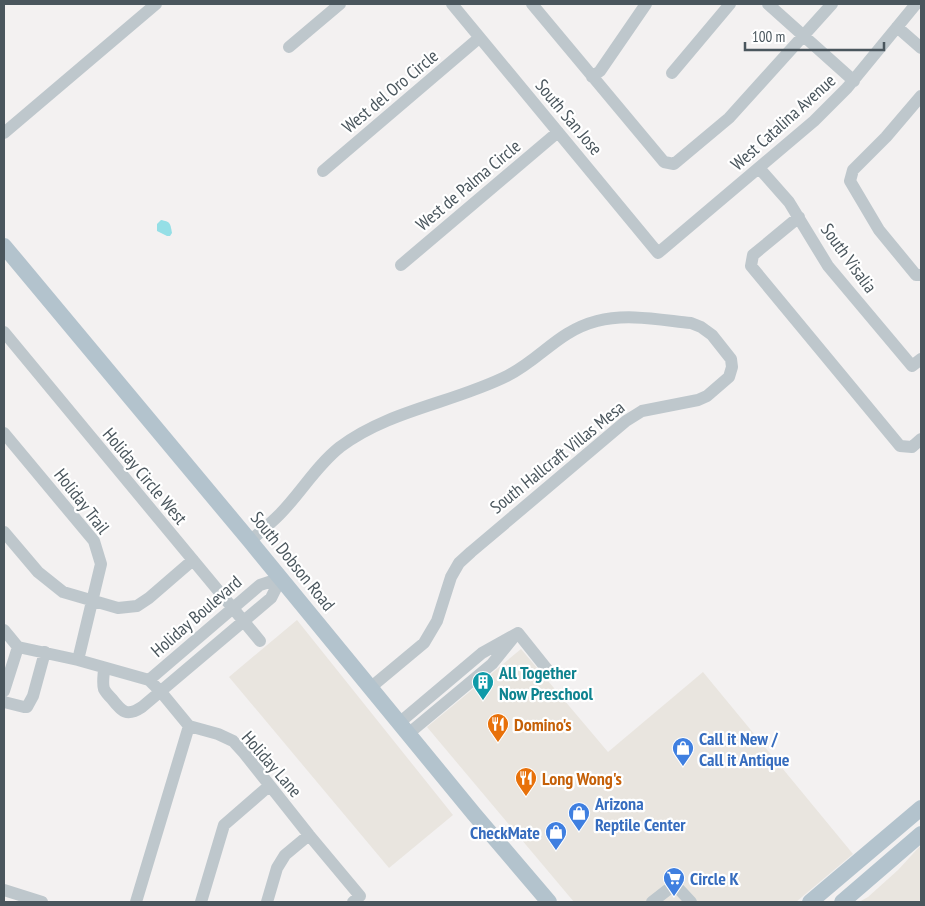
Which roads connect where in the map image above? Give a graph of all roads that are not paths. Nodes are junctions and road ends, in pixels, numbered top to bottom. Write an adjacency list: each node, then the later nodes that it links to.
1 (156, 4): 20 (street)
2 (340, 4): 13 (street)
3 (452, 4): 12 (street, South San Jose)
4 (532, 4): 16 (street)
5 (646, 4): 16 (street)
6 (730, 4): 15 (street)
7 (768, 4): 11 (street)
8 (832, 4): 11 (street)
9 (916, 4): 10 (street, West Catalina Avenue)
10 (897, 27): 14 (street); 17 (street, West Catalina Avenue)
11 (803, 36): 16 (street); 17 (street)
12 (479, 38): 19 (street, South San Jose); 22 (street, West del Oro Circle)
13 (289, 47)
14 (921, 48)
15 (672, 73)
16 (592, 77)
17 (854, 81): 21 (street, West Catalina Avenue)
18 (921, 96): 27 (street)
19 (558, 132): 25 (street, South San Jose); 26 (street, West de Palma Circle)
20 (4, 133)
21 (759, 168): 23 (street, South Visalia); 25 (street, West Catalina Avenue)
22 (323, 170)
23 (799, 217): 29 (street, South Visalia); 31 (street)
24 (4, 246): 33 (main road, South Dobson Road)
25 (658, 253)
26 (401, 265)
27 (921, 275)
28 (4, 332): 34 (street, Holiday Circle West)
29 (917, 363)
30 (4, 433): 36 (street, Holiday Trail)
31 (921, 439)
32 (4, 532): 36 (street)
33 (250, 541): 35 (main road, South Dobson Road); 50 (street, South Hallcraft Villas Mesa)
34 (192, 560): 36 (street); 37 (street, Holiday Circle West)
35 (281, 578): 37 (street, Holiday Boulevard); 38 (street, Holiday Boulevard); 50 (main road, South Dobson Road)
36 (92, 601): 44 (street, Holiday Trail)
37 (233, 608): 38 (street, Holiday Circle West); 48 (street, Holiday Boulevard)
38 (244, 622): 41 (street, Holiday Circle West); 52 (street, Holiday Boulevard)
39 (4, 630): 42 (street)
40 (518, 633): 46 (street); 47 (street); 49 (street)
41 (260, 641)
42 (18, 646): 43 (street); 51 (street)
43 (45, 652): 44 (street); 53 (street)
44 (78, 660): 45 (street)
45 (104, 668): 48 (street); 52 (street, Holiday Boulevard)
46 (550, 673)
47 (455, 676): 49 (street); 55 (street)
48 (149, 680): 52 (street)
49 (464, 687): 55 (street)
50 (370, 688): 55 (main road, South Dobson Road)
51 (4, 691)
52 (161, 692): 54 (street)
53 (4, 702)
54 (189, 726): 56 (street, Holiday Lane); 63 (street)
55 (403, 728): 66 (main road, South Dobson Road)
56 (270, 786): 59 (street, Holiday Lane); 64 (street)
57 (921, 808): 69 (main road)
58 (921, 834): 70 (main road)
59 (309, 835): 61 (street, Holiday Lane); 65 (street)
60 (5, 895): 62 (street)
61 (356, 899)
62 (42, 902)
63 (136, 902)
64 (201, 902)
65 (267, 902)
66 (549, 902)
67 (652, 902): 68 (street)
68 (690, 902)
69 (810, 902)
70 (842, 902)

